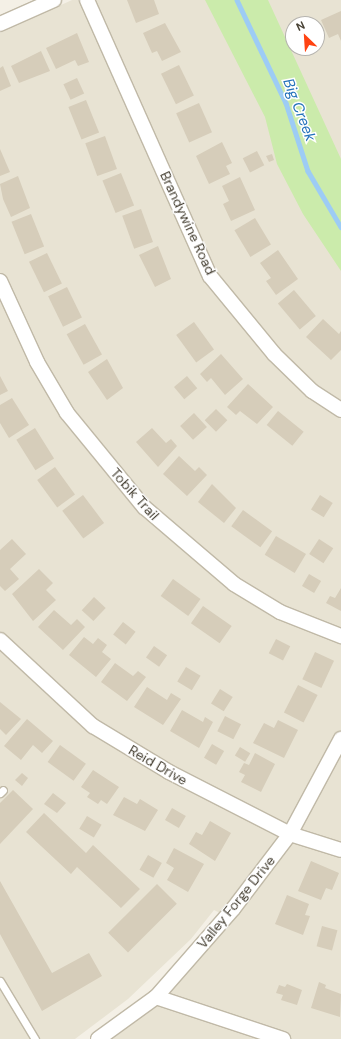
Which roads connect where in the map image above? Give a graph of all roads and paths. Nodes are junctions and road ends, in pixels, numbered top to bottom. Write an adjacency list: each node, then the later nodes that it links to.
1 (54, 0): 3 (street)
2 (87, 0): 5 (street, Brandywine Road)
3 (0, 24)
4 (0, 281): 6 (street, Tobik Trail)
5 (341, 410)
6 (341, 636)
7 (0, 640): 9 (street, Reid Drive)
8 (341, 739): 9 (street, Valley Forge Drive)
9 (290, 834): 10 (street, Reid Drive); 12 (street, Valley Forge Drive)
10 (341, 850)
11 (0, 980): 13 (lane)
12 (156, 997): 14 (street, Valley Forge Drive); 15 (street)
13 (36, 1039)
14 (98, 1039)
15 (283, 1039)

